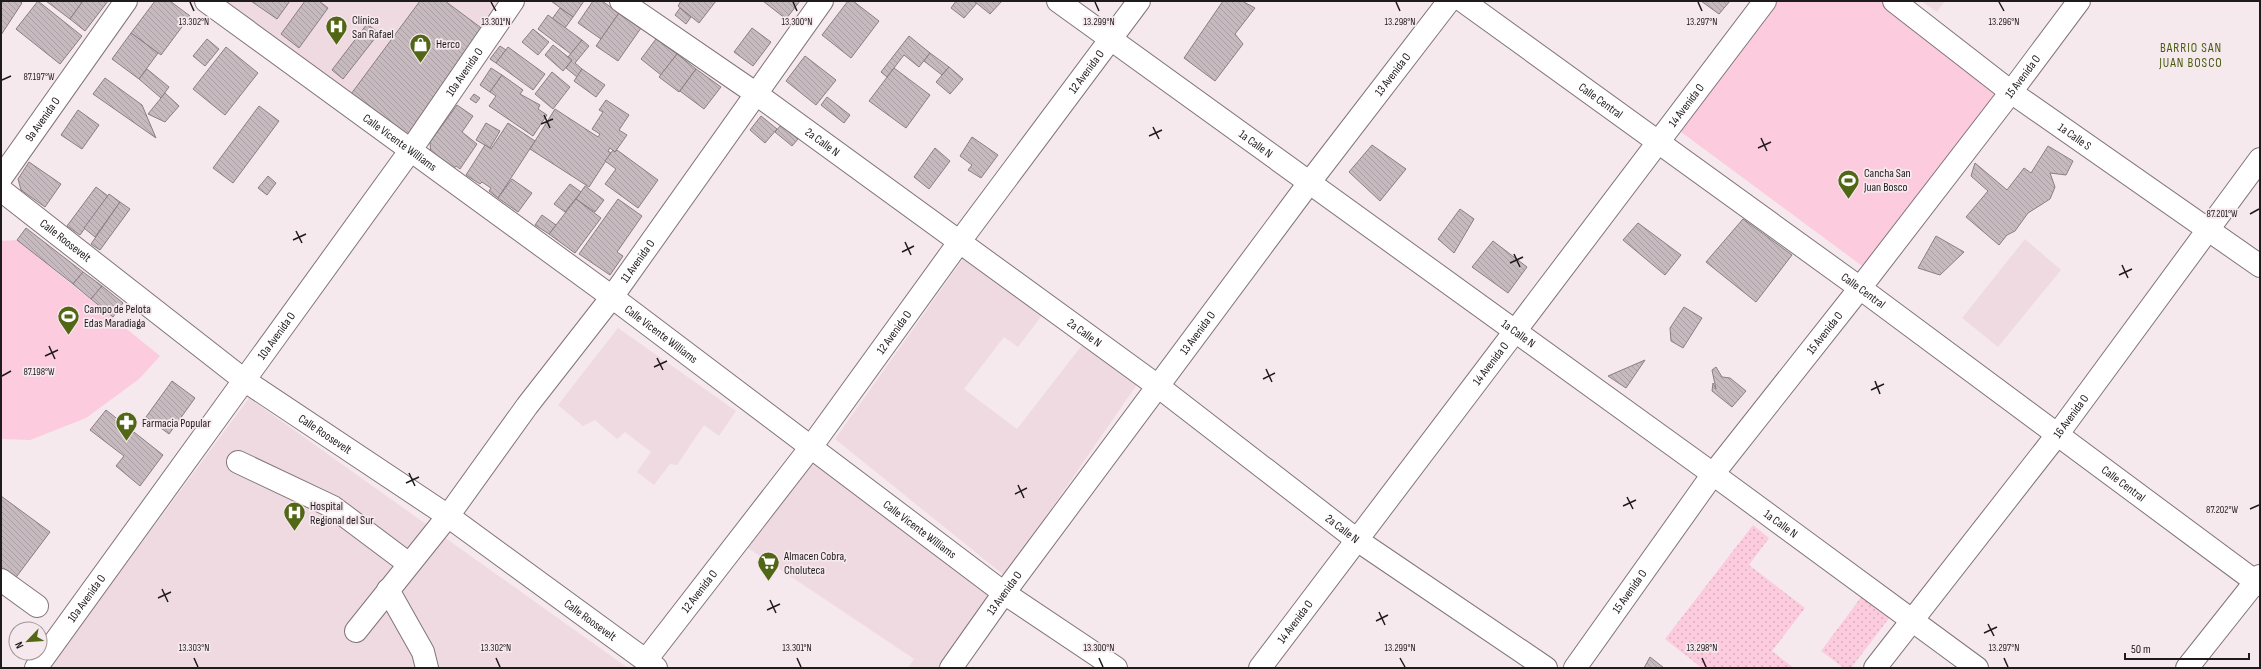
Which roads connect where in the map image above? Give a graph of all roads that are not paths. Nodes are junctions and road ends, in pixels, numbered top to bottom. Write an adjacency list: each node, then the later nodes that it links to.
1 (126, 1): 19 (street, 9a Avenida O)
2 (206, 1): 17 (street, Calle Vicente Williams)
3 (513, 1): 17 (street, 10a Avenida O)
4 (621, 1): 14 (street, 2a Calle N)
5 (822, 1): 14 (street, 11 Avenida O)
6 (1058, 1): 13 (street, 1a Calle N)
7 (1139, 1): 13 (street, 12 Avenida O)
8 (1449, 1): 20 (street, 13 Avenida O)
9 (1463, 1): 16 (street, Calle Central)
10 (1765, 1): 16 (street, 14 Avenida O)
11 (1894, 1): 15 (street, 1a Calle S)
12 (2079, 1): 15 (street, 15 Avenida O)
13 (1110, 39): 20 (street, 1a Calle N); 23 (street, 12 Avenida O)
14 (755, 92): 23 (street, 2a Calle N); 26 (street, 11 Avenida O)
15 (2011, 92): 22 (street, 1a Calle S); 25 (street, 15 Avenida O)
16 (1658, 144): 25 (street, Calle Central); 27 (street, 14 Avenida O)
17 (410, 151): 26 (street, Calle Vicente Williams); 28 (street, 10a Avenida O)
18 (2260, 159): 22 (street, 16 Avenida O)
19 (1, 178)
20 (1309, 183): 27 (street, 1a Calle N); 29 (street, 13 Avenida O)
21 (1, 190): 28 (street, Calle Roosevelt)
22 (2209, 228): 24 (street, 1a Calle S); 30 (street, 16 Avenida O)
23 (960, 241): 29 (street, 2a Calle N); 31 (street, 12 Avenida O)
24 (2260, 266)
25 (1860, 288): 30 (street, Calle Central); 33 (street, 15 Avenida O)
26 (612, 297): 31 (street, Calle Vicente Williams); 34 (street, 11 Avenida O)
27 (1513, 331): 33 (street, 1a Calle N); 35 (street, 14 Avenida O)
28 (244, 380): 34 (street, Calle Roosevelt); 45 (street, 10a Avenida O)
29 (1159, 387): 35 (street, 2a Calle N); 40 (street, 13 Avenida O)
30 (2057, 435): 38 (street, Calle Central); 42 (street, 16 Avenida O)
31 (811, 447): 40 (street, Calle Vicente Williams); 44 (street, 12 Avenida O)
32 (238, 462): 36 (street)
33 (1713, 474): 42 (street, 1a Calle N); 51 (street, 15 Avenida O)
34 (448, 516): 36 (street, 11 Avenida O); 44 (street, Calle Roosevelt)
35 (1357, 540): 49 (street, 14 Avenida O); 50 (street, 2a Calle N)
36 (409, 564): 39 (street, 11 Avenida O)
37 (1, 580): 41 (street)
38 (2258, 581): 54 (street)
39 (388, 590): 43 (street, 11 Avenida O); 46 (street)
40 (1004, 593): 47 (street, 13 Avenida O); 48 (street, Calle Vicente Williams)
41 (37, 606)
42 (1912, 619): 52 (street, 16 Avenida O); 53 (street, 1a Calle N)
43 (356, 631)
44 (651, 664)
45 (36, 668)
46 (427, 668)
47 (950, 668)
48 (1116, 668)
49 (1260, 668)
50 (1546, 668)
51 (1575, 668)
52 (1874, 668)
53 (1977, 668)
54 (2188, 668)

